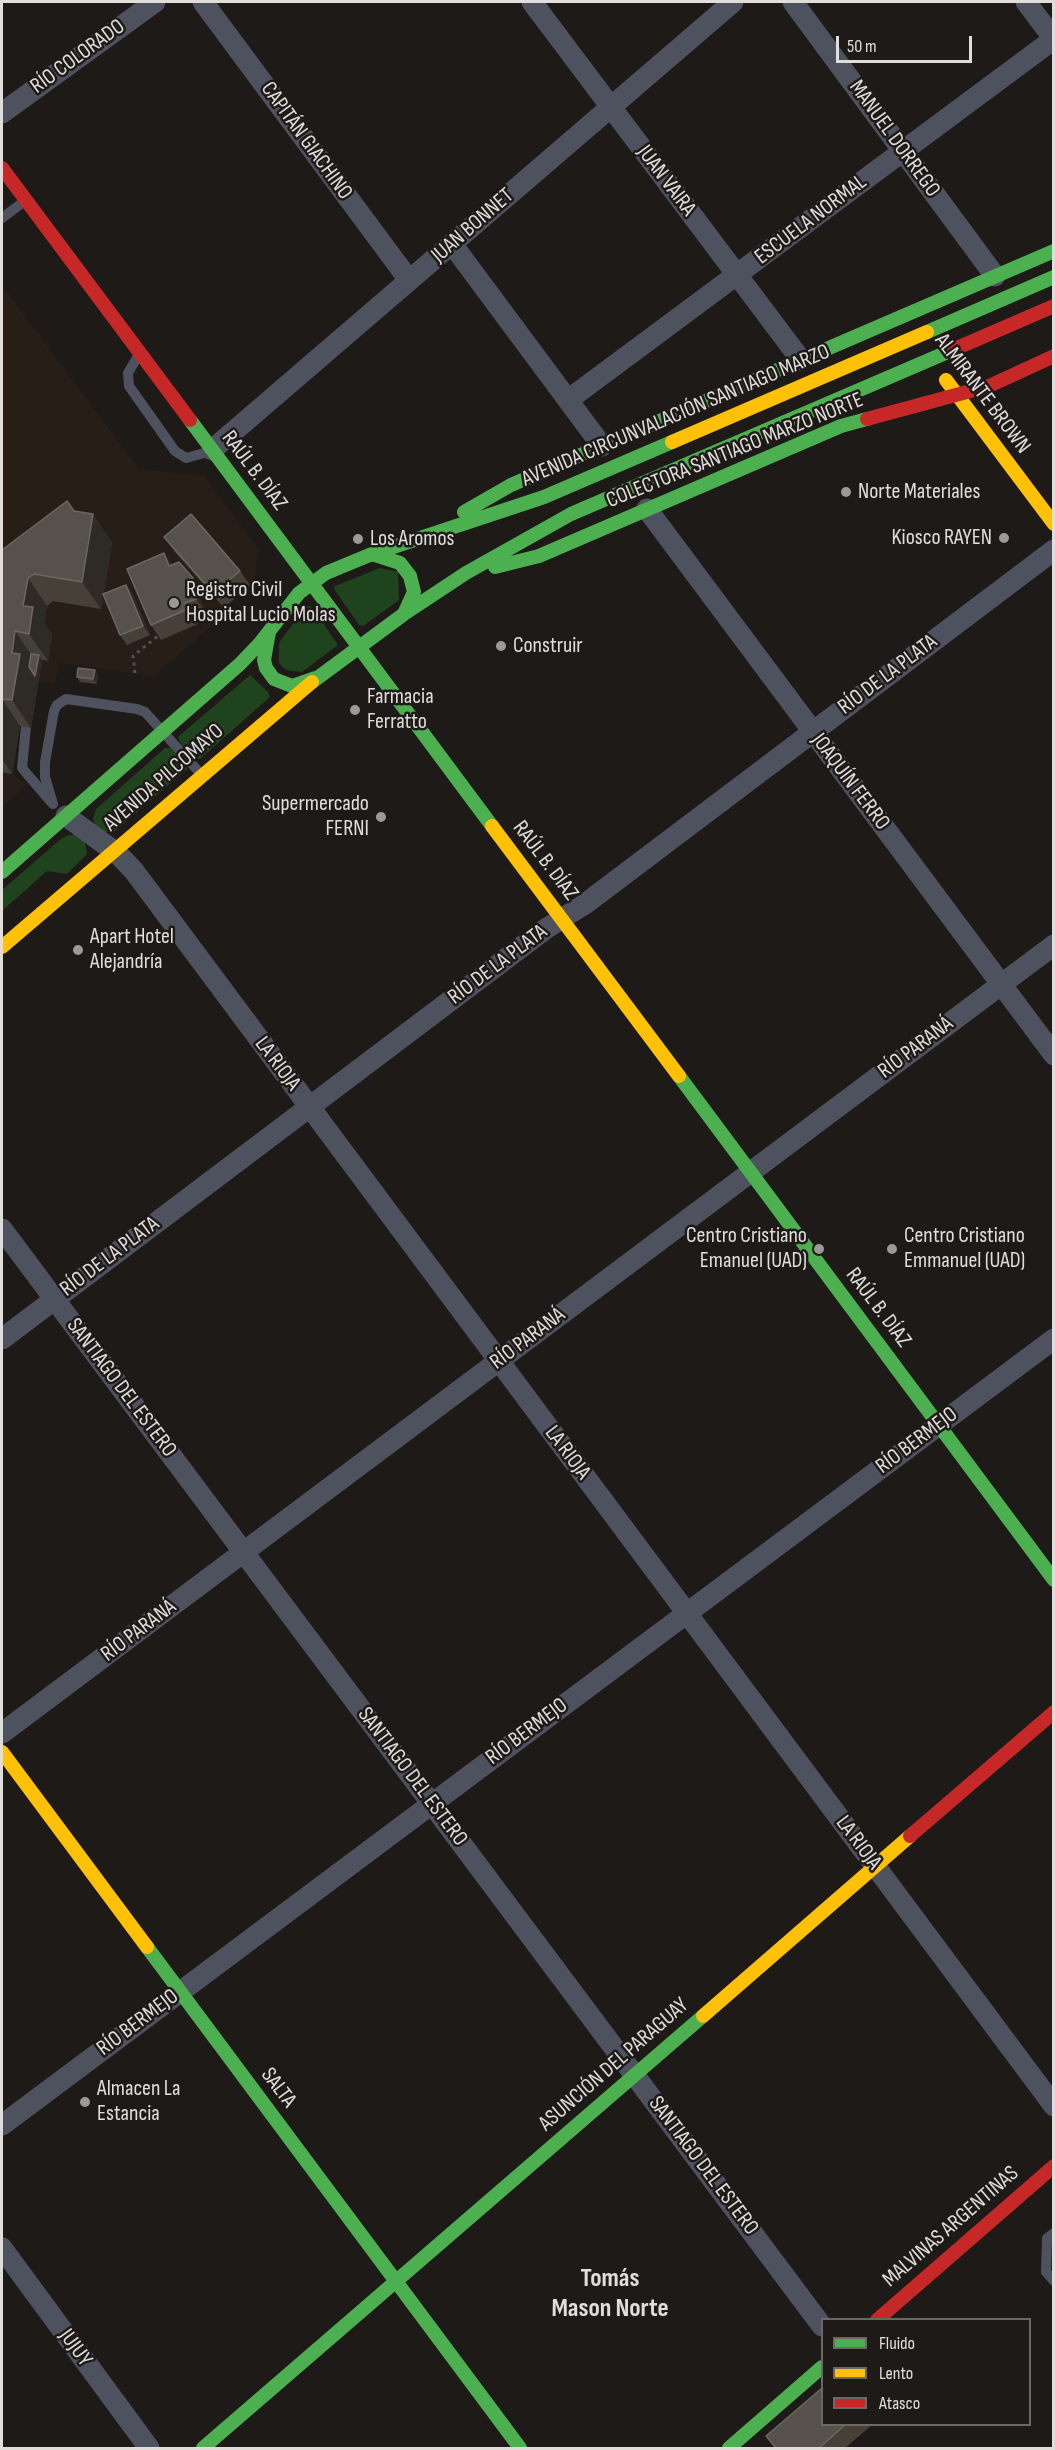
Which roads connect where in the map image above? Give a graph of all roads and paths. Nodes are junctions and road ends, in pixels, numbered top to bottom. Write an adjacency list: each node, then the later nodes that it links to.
1 (155, 2): 9 (street, RÍO COLORADO)
2 (203, 2): 19 (street, CAPITÁN GIACHINO)
3 (532, 2): 8 (street, JUAN VAIRA)
4 (733, 2): 8 (street, JUAN BONNET)
5 (793, 2): 10 (street, MANUEL DORREGO)
6 (1026, 2): 7 (street)
7 (1053, 39): 10 (street, ESCUELA NORMAL)
8 (611, 107): 14 (street, JUAN BONNET); 16 (street, JUAN VAIRA)
9 (2, 113)
10 (903, 151): 16 (street, ESCUELA NORMAL); 17 (street, MANUEL DORREGO)
11 (2, 168): 12 (main road, RAÚL B. DÍAZ)
12 (26, 200): 13 (lane); 23 (main road, RAÚL B. DÍAZ)
13 (2, 218)
14 (452, 244): 19 (street, JUAN BONNET); 28 (street)
15 (1053, 251): 17 (main road)
16 (737, 275): 26 (street, JUAN VAIRA); 28 (street, ESCUELA NORMAL)
17 (995, 276): 21 (main road)
18 (1053, 277): 22 (main road, AVENIDA CIRCUNVALACIÓN SANTIAGO MARZO)
19 (409, 280): 30 (street, JUAN BONNET)
20 (1053, 306): 25 (main road)
21 (899, 317): 22 (main road, ALMIRANTE BROWN); 26 (main road)
22 (914, 338): 25 (main road, ALMIRANTE BROWN); 33 (main road, AVENIDA CIRCUNVALACIÓN SANTIAGO MARZO)
23 (140, 354): 30 (main road, RAÚL B. DÍAZ); 30 (lane)
24 (1053, 356): 27 (main road, COLECTORA SANTIAGO MARZO NORTE)
25 (930, 359): 27 (main road, ALMIRANTE BROWN); 36 (main road)
26 (801, 360): 29 (main road)
27 (957, 395): 31 (main road, COLECTORA SANTIAGO MARZO NORTE); 32 (main road, ALMIRANTE BROWN)
28 (568, 400): 29 (street)
29 (602, 446): 33 (main road)
30 (212, 450): 37 (main road, RAÚL B. DÍAZ)
31 (647, 509): 36 (main road, COLECTORA SANTIAGO MARZO NORTE); 46 (street, JOAQUÍN FERRO)
32 (1053, 524)
33 (423, 537): 35 (main road, AVENIDA CIRCUNVALACIÓN SANTIAGO MARZO)
34 (1053, 550): 46 (street, RÍO DE LA PLATA)
35 (372, 554): 37 (main road, AVENIDA CIRCUNVALACIÓN SANTIAGO MARZO); 38 (main road)
36 (466, 573): 38 (main road)
37 (311, 582): 39 (main road, AVENIDA PILCOMAYO); 41 (main road, RAÚL B. DÍAZ)
38 (404, 614): 41 (main road)
39 (269, 632): 43 (main road); 45 (main road, AVENIDA PILCOMAYO)
40 (159, 635): 42 (path)
41 (359, 646): 43 (main road, AVENIDA PILCOMAYO); 51 (main road, RAÚL B. DÍAZ)
42 (135, 673)
43 (315, 678): 47 (main road, AVENIDA PILCOMAYO)
44 (26, 727): 48 (lane)
45 (164, 731): 47 (lane); 48 (main road, AVENIDA PILCOMAYO); 48 (lane)
46 (813, 732): 51 (street, RÍO DE LA PLATA); 54 (street, JOAQUÍN FERRO)
47 (201, 774): 49 (main road, AVENIDA PILCOMAYO)
48 (59, 810): 49 (street, LA RIOJA); 50 (main road, AVENIDA PILCOMAYO)
49 (113, 850): 53 (main road, AVENIDA PILCOMAYO); 56 (street, LA RIOJA)
50 (2, 872)
51 (562, 919): 56 (street, RÍO DE LA PLATA); 57 (main road, RAÚL B. DÍAZ)
52 (1053, 945): 54 (street, RÍO PARANÁ)
53 (2, 947)
54 (1001, 984): 55 (street, JOAQUÍN FERRO); 57 (street, RÍO PARANÁ)
55 (1053, 1055)
56 (309, 1107): 59 (street, RÍO DE LA PLATA); 62 (street, LA RIOJA)
57 (750, 1172): 62 (street, RÍO PARANÁ); 63 (main road, RAÚL B. DÍAZ)
58 (2, 1229): 59 (street, SANTIAGO DEL ESTERO)
59 (54, 1299): 60 (street, RÍO DE LA PLATA); 64 (street, SANTIAGO DEL ESTERO)
60 (2, 1339)
61 (1053, 1339): 63 (street, RÍO BERMEJO)
62 (499, 1361): 64 (street, RÍO PARANÁ); 66 (street, LA RIOJA)
63 (939, 1425): 65 (main road, RAÚL B. DÍAZ); 66 (street, RÍO BERMEJO)
64 (243, 1552): 68 (street, RÍO PARANÁ); 70 (street, SANTIAGO DEL ESTERO)
65 (1053, 1580)
66 (687, 1613): 70 (street, RÍO BERMEJO); 71 (street, LA RIOJA)
67 (1053, 1712): 71 (main road, ASUNCIÓN DEL PARAGUAY)
68 (2, 1733)
69 (2, 1752): 72 (main road, SALTA)
70 (432, 1804): 72 (street, RÍO BERMEJO); 73 (street, SANTIAGO DEL ESTERO)
71 (875, 1867): 73 (main road, ASUNCIÓN DEL PARAGUAY); 74 (street, LA RIOJA)
72 (180, 1992): 75 (street, RÍO BERMEJO); 80 (main road, SALTA)
73 (635, 2075): 80 (main road, ASUNCIÓN DEL PARAGUAY); 82 (street, SANTIAGO DEL ESTERO)
74 (1053, 2106)
75 (2, 2125)
76 (1053, 2166): 81 (main road, MALVINAS ARGENTINAS)
77 (1053, 2233): 79 (lane)
78 (2, 2248): 85 (street, JUJUY)
79 (1053, 2281)
80 (396, 2282): 86 (main road, ASUNCIÓN DEL PARAGUAY); 87 (main road, SALTA)
81 (878, 2318)
82 (821, 2325)
83 (821, 2368): 84 (main road)
84 (736, 2446)
85 (149, 2448)
86 (203, 2448)
87 (520, 2448)

